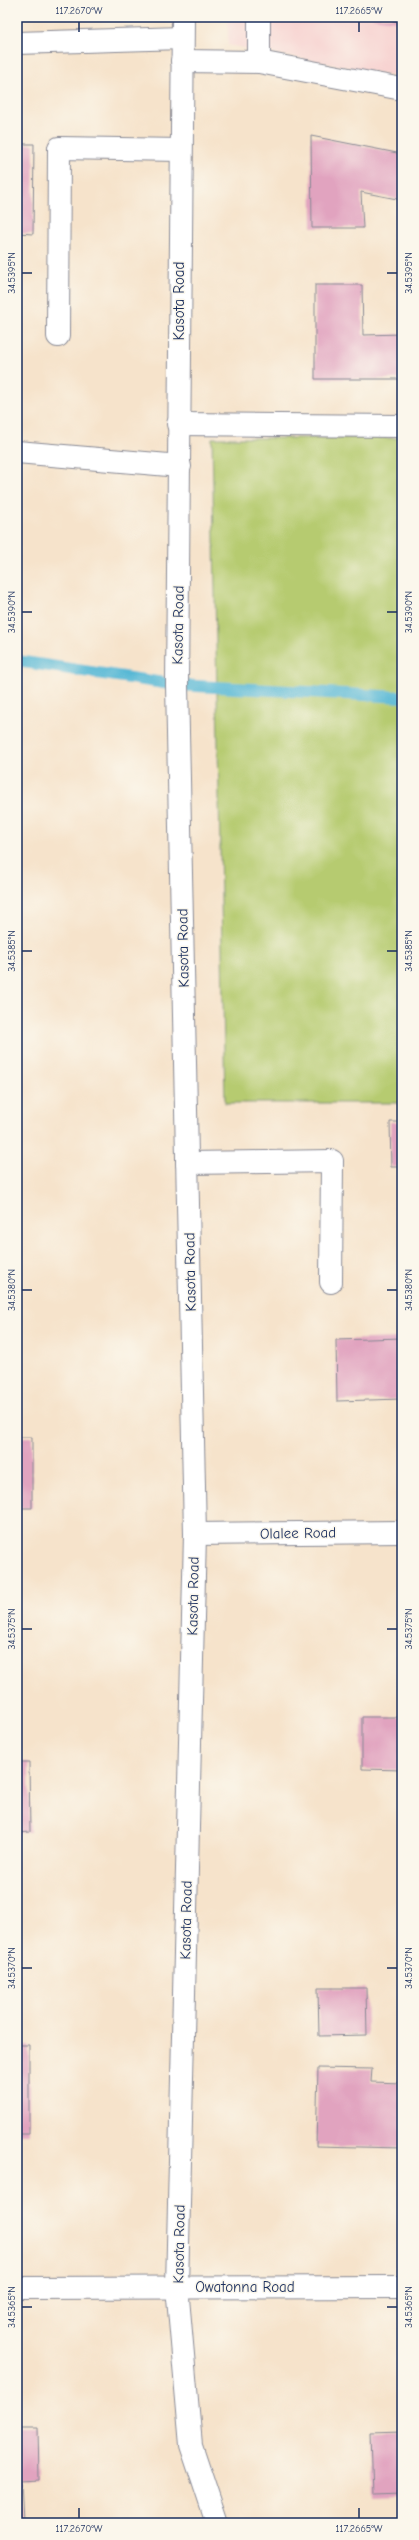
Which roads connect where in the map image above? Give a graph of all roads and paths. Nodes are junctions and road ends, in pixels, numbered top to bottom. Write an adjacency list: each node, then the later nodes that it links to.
1 (183, 17): 3 (street, Kasota Road)
2 (259, 17): 6 (street)
3 (182, 38): 4 (street); 5 (street, Kasota Road)
4 (17, 43)
5 (182, 62): 6 (street); 8 (street, Kasota Road)
6 (259, 62): 7 (street)
7 (402, 89)
8 (181, 150): 9 (street); 10 (street, Kasota Road)
9 (58, 336)
10 (178, 424): 11 (street); 13 (street, Kasota Road)
11 (402, 426)
12 (17, 452): 13 (street)
13 (180, 466): 14 (street, Kasota Road)
14 (187, 1163): 15 (street); 17 (street, Kasota Road)
15 (331, 1282)
16 (402, 1532): 17 (street, Olalee Road)
17 (195, 1534): 18 (street, Kasota Road)
18 (177, 2287): 19 (street, Owatonna Road); 20 (street, Owatonna Road); 21 (street, Kasota Road)
19 (402, 2287)
20 (17, 2288)
21 (217, 2523)

